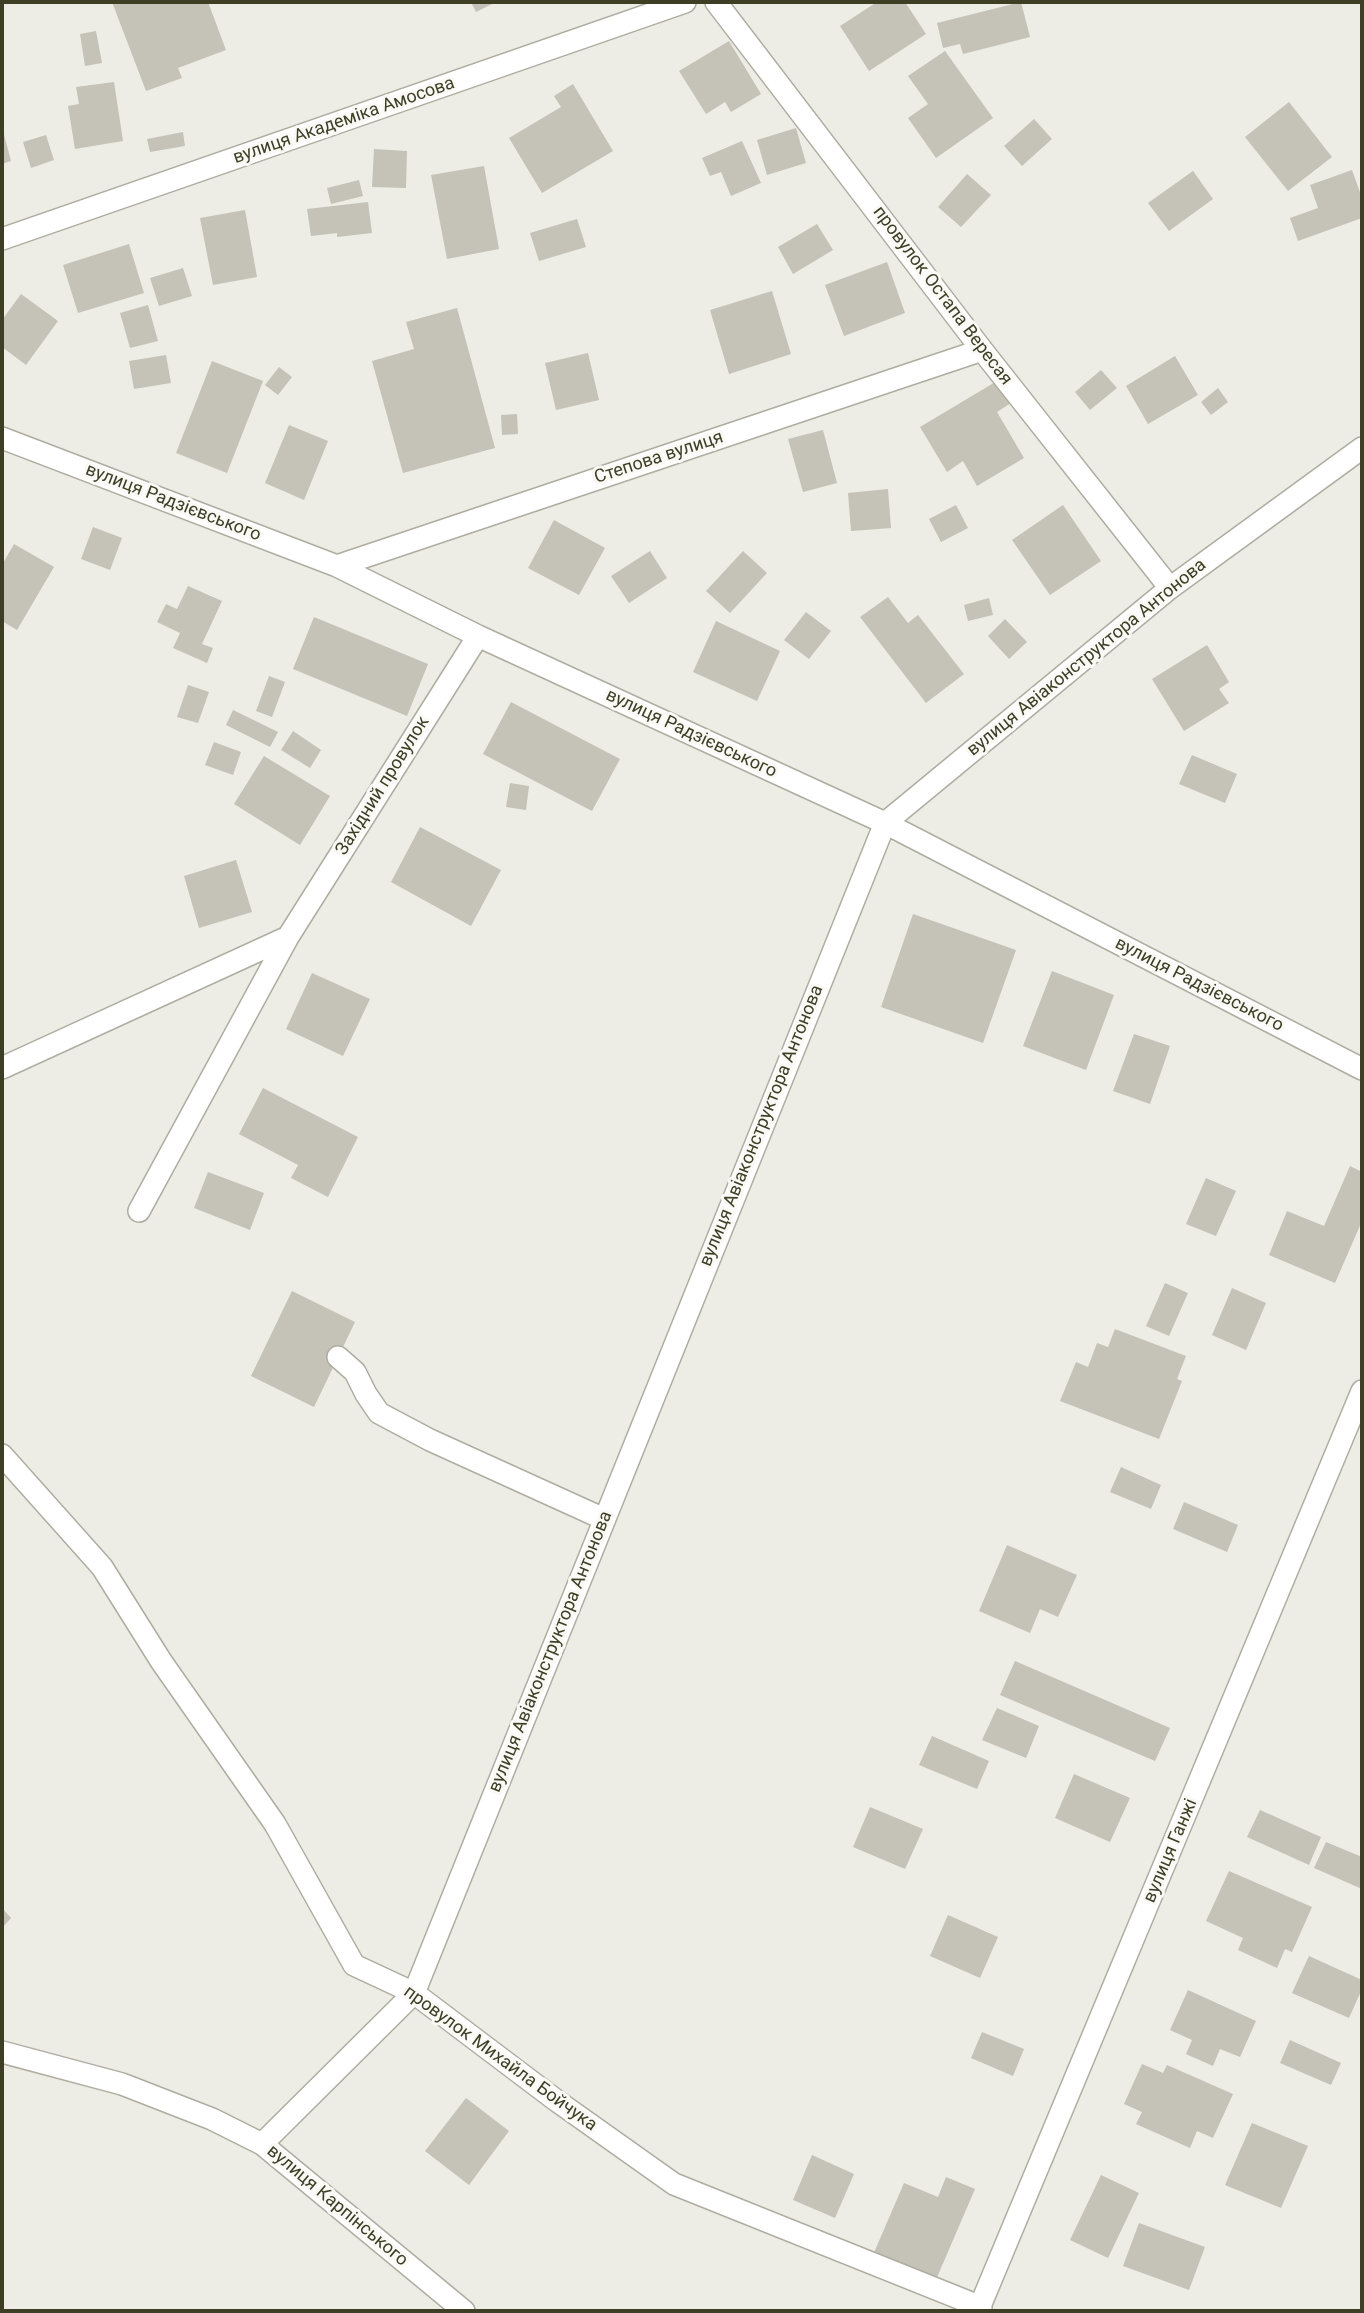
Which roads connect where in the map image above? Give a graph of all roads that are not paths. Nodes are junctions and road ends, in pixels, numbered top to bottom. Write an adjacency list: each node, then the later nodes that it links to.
1 (685, 2): 3 (street, вулиця Академіка Амосова)
2 (716, 2): 4 (street, провулок Остапа Вересая)
3 (2, 239)
4 (982, 350): 7 (street, Степова вулиця); 8 (street, провулок Остапа Вересая)
5 (2, 438): 7 (street, вулиця Радзієвського)
6 (1362, 449): 8 (street, вулиця Авіаконструктора Антонова)
7 (337, 566): 9 (street, вулиця Радзієвського)
8 (1170, 588): 10 (street, вулиця Авіаконструктора Антонова)
9 (478, 636): 10 (street, вулиця Радзієвського); 11 (street, Західний провулок)
10 (884, 823): 13 (street, вулиця Радзієвського); 18 (street, вулиця Авіаконструктора Антонова)
11 (288, 937): 12 (street); 14 (street, Західний провулок)
12 (2, 1068)
13 (1362, 1069)
14 (139, 1211)
15 (338, 1357): 18 (street)
16 (1362, 1391): 22 (street, вулиця Ганжі)
17 (2, 1455): 19 (street, провулок Михайла Бойчука)
18 (604, 1519): 19 (street, вулиця Авіаконструктора Антонова)
19 (414, 1993): 21 (street); 22 (street, провулок Михайла Бойчука)
20 (2, 2052): 21 (street, вулиця Карпінського)
21 (262, 2144): 23 (street, вулиця Карпінського)
22 (980, 2309)
23 (464, 2311)

